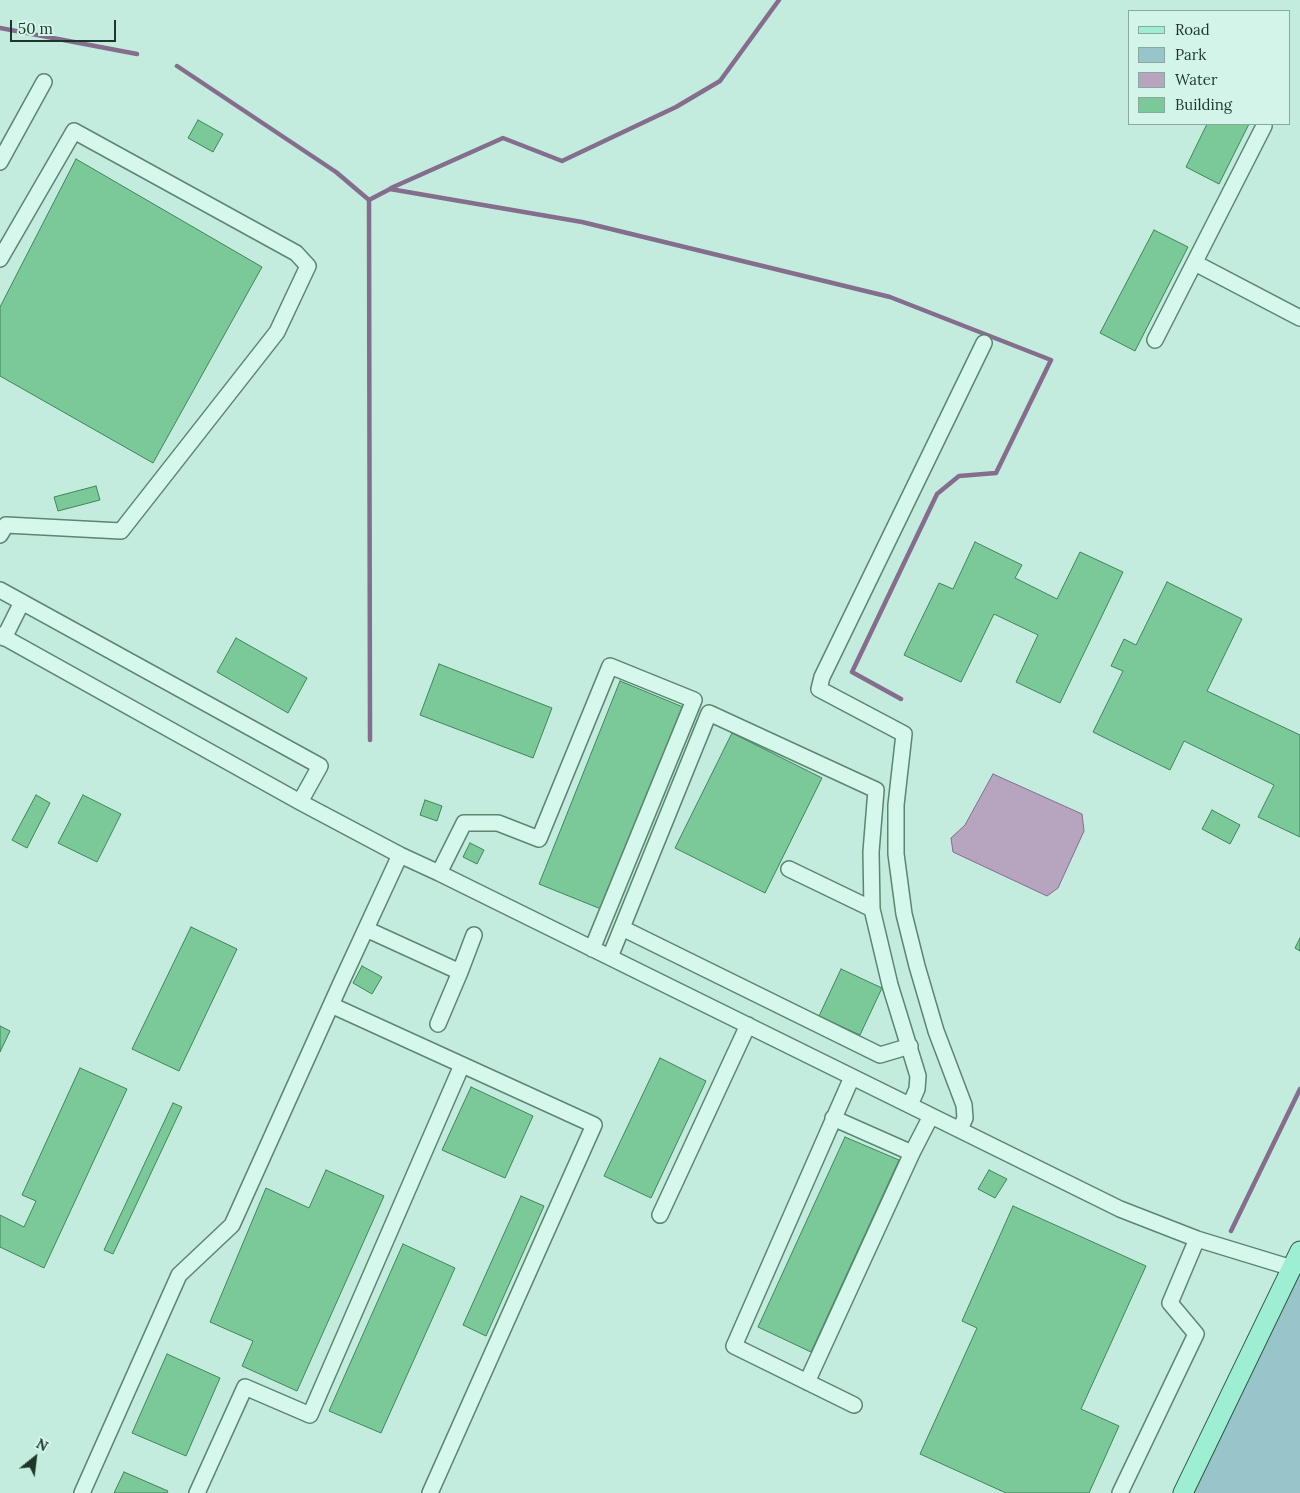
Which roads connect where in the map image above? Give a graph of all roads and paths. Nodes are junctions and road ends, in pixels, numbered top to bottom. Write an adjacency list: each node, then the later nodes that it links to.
1 (44, 82): 3 (lane)
2 (1264, 126): 5 (lane)
3 (0, 162)
4 (0, 259): 9 (lane)
5 (1195, 262): 6 (lane); 7 (lane)
6 (1300, 318)
7 (1155, 340)
8 (984, 343): 33 (lane)
9 (0, 535)
10 (0, 590): 11 (lane)
11 (22, 602): 12 (lane); 13 (lane)
12 (2, 637): 13 (lane)
13 (300, 802): 14 (lane)
14 (400, 855): 16 (lane); 19 (lane)
15 (789, 869): 17 (lane)
16 (439, 873): 21 (lane); 21 (lane)
17 (872, 910): 18 (lane); 27 (lane)
18 (622, 928): 22 (lane); 27 (lane)
19 (366, 929): 23 (lane); 24 (lane)
20 (474, 936): 23 (lane)
21 (592, 949): 22 (lane)
22 (610, 957): 26 (lane)
23 (460, 972): 25 (lane)
24 (331, 1005): 28 (lane); 41 (lane)
25 (438, 1024)
26 (748, 1025): 29 (lane); 35 (lane)
27 (910, 1046): 30 (lane)
28 (462, 1066): 42 (lane); 43 (lane)
29 (852, 1077): 30 (lane); 32 (lane)
30 (910, 1105): 31 (lane)
31 (931, 1116): 33 (lane); 34 (lane)
32 (833, 1118): 34 (lane); 39 (lane)
33 (960, 1130): 36 (lane)
34 (912, 1153): 39 (lane)
35 (660, 1215)
36 (1197, 1238): 38 (lane); 44 (lane)
37 (1300, 1251): 38 (main road)
38 (1292, 1268): 45 (main road)
39 (807, 1382): 40 (lane)
40 (854, 1405)
41 (82, 1493)
42 (197, 1493)
43 (430, 1493)
44 (1120, 1493)
45 (1183, 1493)

